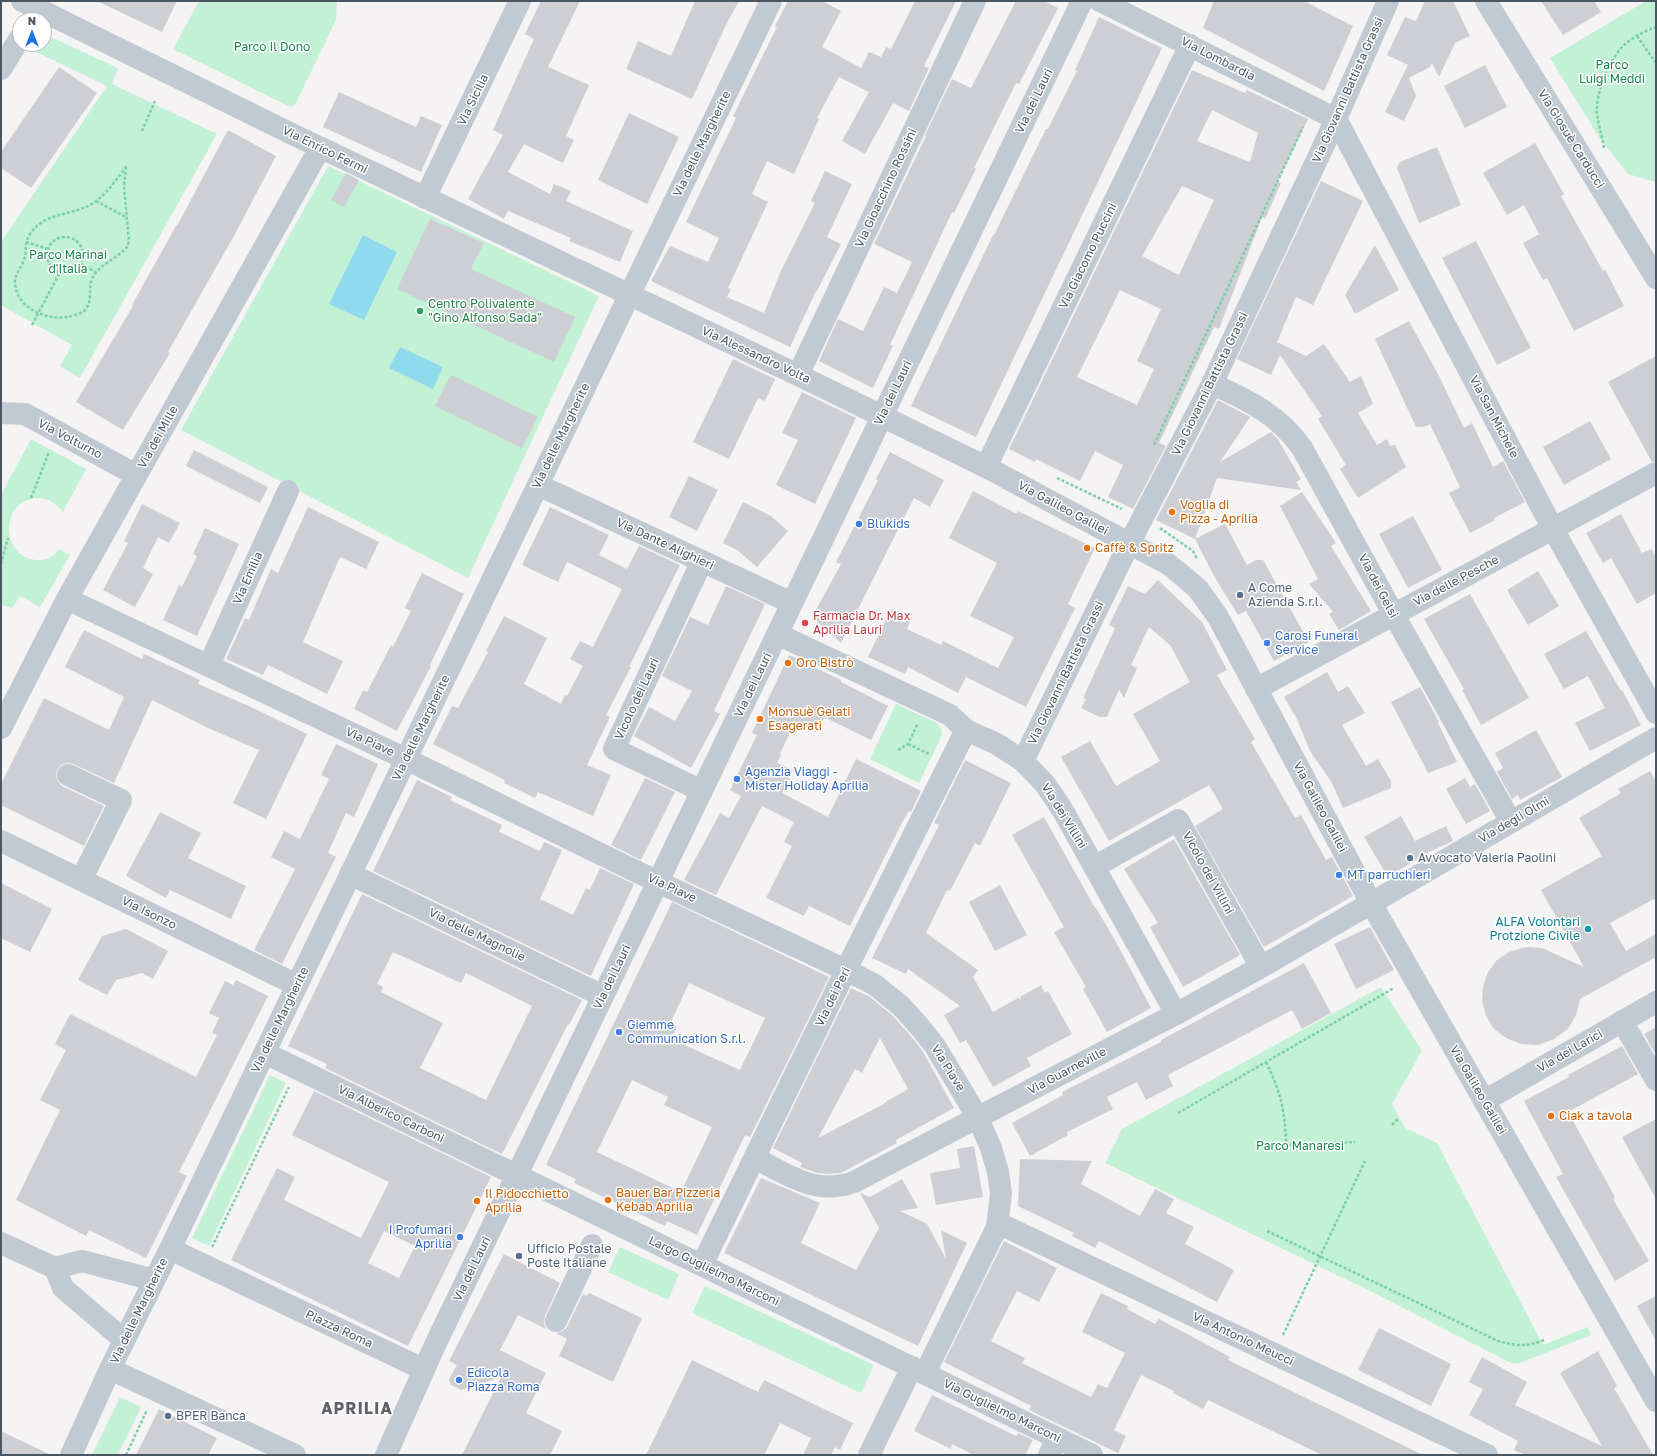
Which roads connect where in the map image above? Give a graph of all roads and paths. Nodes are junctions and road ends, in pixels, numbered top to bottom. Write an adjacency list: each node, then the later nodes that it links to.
1 (520, 1): 21 (street, Via Sicilia)
2 (771, 1): 30 (street, Via delle Margherite)
3 (975, 1): 33 (street, Via Gioacchino Rossini)
4 (1082, 1): 36 (street, Via dei Lauri)
5 (1100, 1): 11 (street, Via Lombardia)
6 (1388, 1): 16 (street, Via Giovanni Battista Grassi)
7 (1486, 1): 27 (street, Via Giosuè Carducci)
8 (31, 7): 19 (street, Via Enrico Fermi)
9 (1656, 26): 10 (path)
10 (1637, 36): 13 (path); 20 (path)
11 (1190, 45): 16 (street, Via Lombardia); 39 (street, Via Giacomo Puccini)
12 (12, 51): 14 (street)
13 (1656, 63)
14 (1, 69)
15 (155, 101): 18 (path)
16 (1336, 119): 34 (street, Via Giovanni Battista Grassi); 47 (street, Via San Michele)
17 (1306, 121): 38 (path)
18 (142, 131)
19 (320, 148): 21 (street, Via Enrico Fermi); 41 (street, Via dei Mille)
20 (1604, 148)
21 (425, 198): 30 (street, Via Enrico Fermi)
22 (96, 201): 23 (path); 23 (path); 24 (path)
23 (126, 217): 29 (path)
24 (26, 242): 25 (path); 31 (path)
25 (48, 249): 26 (path); 28 (path)
26 (81, 264): 28 (path); 29 (path)
27 (1654, 270)
28 (60, 272): 31 (path)
29 (96, 272): 31 (path)
30 (629, 296): 33 (street, Via Alessandro Volta); 43 (street, Via delle Margherite)
31 (38, 314): 32 (path)
32 (32, 325)
33 (798, 375): 36 (street, Via Alessandro Volta)
34 (1212, 384): 49 (street, Via Giovanni Battista Grassi); 54 (street, Via dei Gelsi)
35 (1, 413): 41 (street, Via Volturno)
36 (883, 416): 39 (street, Via Galileo Galilei); 53 (street, Via dei Lauri)
37 (51, 446): 45 (path)
38 (1153, 446)
39 (986, 467): 49 (street, Via Galileo Galilei)
40 (1656, 473): 47 (street, Via delle Pesche)
41 (136, 475): 52 (street, Via dei Mille)
42 (1053, 476): 46 (path)
43 (538, 485): 50 (street, Via Dante Alighieri); 66 (street, Via delle Margherite)
44 (288, 490): 56 (street, Via Emilia)
45 (31, 498)
46 (1126, 504)
47 (1553, 528): 54 (street, Via delle Pesche); 58 (street, Via San Michele)
48 (8, 538): 51 (path)
49 (1130, 542): 57 (street, Via Galileo Galilei); 67 (street, Via Giovanni Battista Grassi)
50 (702, 561): 53 (street, Via Dante Alighieri); 69 (street, Vicolo dei Lauri)
51 (1, 564)
52 (67, 599): 56 (street, Via Piave); 60 (street, Via dei Mille)
53 (792, 603): 55 (street, Via dei Lauri)
54 (1394, 615): 57 (street, Via delle Pesche); 70 (street, Via dei Gelsi)
55 (777, 634): 61 (street, Via dei Villini); 69 (street, Via dei Lauri)
56 (209, 665): 66 (street, Via Piave)
57 (1256, 689): 76 (street, Via Galileo Galilei)
58 (1656, 713)
59 (920, 720): 63 (path)
60 (1, 728)
61 (966, 730): 67 (street, Via dei Villini); 78 (street, Via dei Peri)
62 (1656, 738): 70 (street, Via degli Olmi)
63 (908, 744): 64 (path); 65 (path)
64 (898, 750)
65 (936, 757)
66 (406, 759): 73 (street, Via delle Margherite); 75 (street, Via Piave)
67 (1023, 761): 72 (street, Via dei Villini)
68 (68, 775): 74 (street)
69 (702, 791): 75 (street, Via dei Lauri)
70 (1510, 822): 76 (street, Via degli Olmi)
71 (1, 841): 74 (street, Via Isonzo)
72 (1094, 867): 77 (street, Vicolo dei Villini); 83 (street, Via dei Villini)
73 (350, 874): 79 (street, Via delle Margherite); 81 (street, Via delle Magnolie)
74 (81, 880): 79 (street, Via Isonzo)
75 (658, 882): 78 (street, Via Piave); 81 (street, Via dei Lauri)
76 (1371, 903): 77 (street, Via Guarneville); 89 (street, Via Galileo Galilei)
77 (1261, 967): 83 (street, Via Guarneville)
78 (846, 970): 91 (street, Via Piave); 97 (street, Via dei Peri)
79 (297, 985): 85 (street, Via delle Margherite)
80 (1394, 988): 86 (path)
81 (603, 996): 99 (street, Via dei Lauri)
82 (1656, 1002): 84 (street, Via dei Larici)
83 (1176, 1014): 91 (street, Via Guarneville)
84 (1622, 1021): 87 (street); 89 (street, Via dei Larici)
85 (265, 1052): 99 (street, Via Alberico Carboni); 104 (street, Via delle Margherite)
86 (1266, 1062): 90 (path); 94 (path)
87 (1656, 1080)
88 (289, 1087): 105 (path)
89 (1484, 1101): 117 (street, Via Galileo Galilei)
90 (1178, 1113)
91 (978, 1118): 97 (street, Via Guarneville); 100 (street, Via Piave)
92 (1400, 1118): 93 (path)
93 (1392, 1125)
94 (1286, 1142)
95 (1355, 1142): 96 (path)
96 (1290, 1145)
97 (755, 1158): 107 (street, Via dei Peri)
98 (1365, 1161): 106 (path)
99 (517, 1175): 107 (street, Largo Guglielmo Marconi); 114 (street, Via dei Lauri)
100 (998, 1223): 116 (street, Via Piave); 126 (street, Via Antonio Meucci)
101 (1267, 1231): 106 (path)
102 (1, 1243): 108 (street)
103 (592, 1245): 110 (street)
104 (170, 1249): 109 (street, Via delle Margherite); 114 (street, Piazza Roma)
105 (210, 1252)
106 (1320, 1256): 111 (path); 113 (path)
107 (702, 1265): 116 (street, Largo Guglielmo Marconi)
108 (55, 1268): 109 (street); 112 (street)
109 (154, 1280): 112 (street, Via delle Margherite)
110 (556, 1321)
111 (1281, 1339)
112 (124, 1340): 115 (street, Via delle Margherite)
113 (1544, 1340)
114 (423, 1369): 123 (street)
115 (110, 1370): 120 (street, Via delle Margherite); 122 (street)
116 (919, 1370): 119 (street, Via Guglielmo Marconi); 124 (street, Via Piave)
117 (1656, 1401)
118 (148, 1410): 121 (path)
119 (1053, 1446): 125 (street, Via Guglielmo Marconi)
120 (71, 1455)
121 (126, 1455)
122 (295, 1455)
123 (386, 1455)
124 (869, 1455)
125 (1092, 1455)
126 (1487, 1455)

